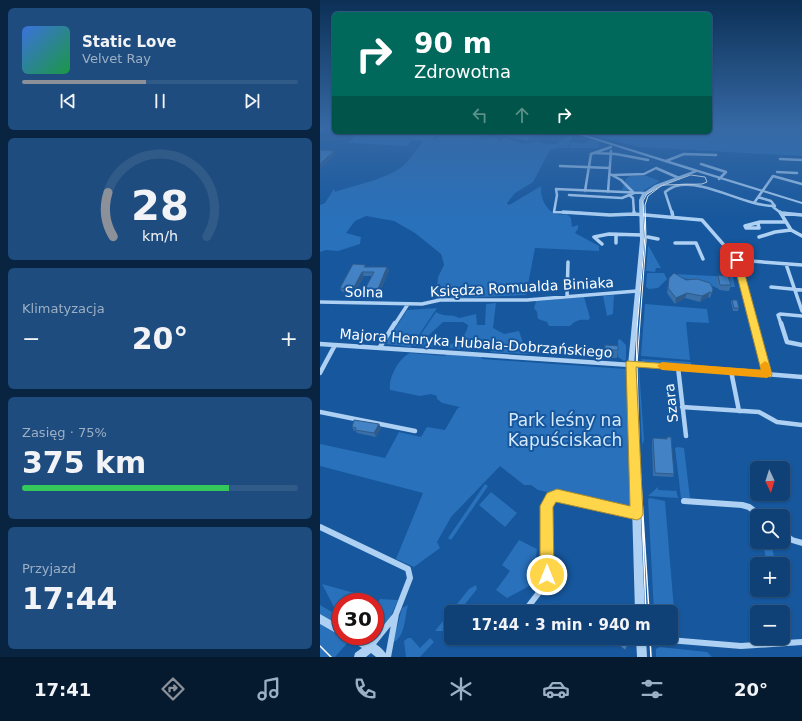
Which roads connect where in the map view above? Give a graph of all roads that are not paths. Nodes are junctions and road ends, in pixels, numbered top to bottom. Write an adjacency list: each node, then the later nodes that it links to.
1 (590, 159): 12 (street)
2 (611, 159): 14 (street)
3 (641, 159): 7 (street)
4 (655, 159): 9 (street)
5 (671, 159): 9 (street)
6 (780, 159): 8 (street)
7 (648, 160)
8 (802, 160)
9 (666, 162): 15 (street)
10 (701, 164): 21 (street)
11 (560, 166): 12 (street)
12 (587, 167): 14 (street); 23 (street)
13 (775, 167): 16 (street)
14 (610, 168): 18 (street)
15 (696, 171): 20 (street); 21 (street)
16 (777, 172): 17 (street); 19 (street)
17 (797, 173)
18 (611, 175): 20 (street); 24 (street); 27 (street)
19 (773, 176): 22 (street); 25 (street)
20 (679, 178): 28 (street)
21 (719, 179): 25 (street)
22 (802, 184)
23 (585, 191): 24 (street); 36 (street)
24 (608, 192): 26 (street)
25 (762, 192): 31 (street); 33 (street)
26 (624, 193): 27 (street); 30 (street)
27 (634, 193): 28 (street); 30 (street)
28 (645, 193): 37 (street)
29 (569, 195): 30 (street)
30 (630, 195): 36 (street)
31 (758, 197): 32 (street); 34 (street)
32 (754, 203): 34 (street); 39 (street)
33 (802, 203)
34 (773, 207): 35 (street)
35 (781, 213): 38 (street); 40 (street)
36 (634, 214): 37 (street)
37 (641, 215): 39 (street); 45 (street)
38 (802, 215)
39 (673, 217): 55 (street)
40 (786, 222): 41 (street); 42 (street)
41 (758, 224)
42 (791, 230): 46 (street); 47 (street)
43 (590, 234): 48 (street)
44 (616, 234): 45 (street); 48 (street); 51 (street)
45 (642, 236): 62 (street)
46 (759, 236)
47 (802, 236)
48 (594, 237): 53 (street)
49 (648, 237): 50 (street)
50 (658, 239)
51 (616, 243)
52 (675, 243): 54 (street)
53 (602, 244)
54 (703, 259)
55 (737, 260): 57 (street); 76 (street)
56 (568, 262): 63 (street)
57 (786, 264): 58 (street); 60 (street)
58 (802, 265)
59 (771, 287): 60 (street)
60 (795, 290): 61 (street); 66 (street)
61 (802, 290)
62 (637, 291): 63 (street, Księdza Romualda Biniaka); 72 (street)
63 (567, 297): 65 (street, Księdza Romualda Biniaka)
64 (320, 302): 65 (street, Solna)
65 (408, 304): 71 (street)
66 (802, 311)
67 (802, 316): 70 (street)
68 (320, 344): 69 (street, Majora Henryka Hubala-Dobrzańskiego)
69 (334, 345): 71 (street, Majora Henryka Hubala-Dobrzańskiego); 75 (street)
70 (802, 345)
71 (380, 347): 72 (street, Majora Henryka Hubala-Dobrzańskiego)
72 (631, 364): 73 (street, Majora Henryka Hubala-Dobrzańskiego); 86 (street)
73 (678, 367): 74 (street, Majora Henryka Hubala-Dobrzańskiego); 78 (street, Szara)
74 (731, 371): 76 (street, Majora Henryka Hubala-Dobrzańskiego); 79 (street)
75 (320, 373)
76 (767, 374): 77 (street, Majora Henryka Hubala-Dobrzańskiego)
77 (802, 377)
78 (682, 408): 79 (street); 83 (street, Szara)
79 (739, 411): 81 (street)
80 (320, 412): 82 (street)
81 (802, 426)
82 (415, 431)
83 (686, 436)
84 (684, 501): 85 (street)
85 (752, 509)
86 (637, 514): 90 (street); 91 (street)
87 (320, 527): 92 (street)
88 (790, 538): 89 (street)
89 (802, 543)
90 (529, 605)
91 (640, 605)
92 (396, 614): 99 (street); 102 (street)
93 (320, 619): 94 (street)
94 (332, 626)
95 (678, 641): 96 (street)
96 (802, 642)
97 (366, 645): 99 (street)
98 (641, 645): 103 (street)
99 (370, 647): 100 (street); 101 (street)
100 (359, 657)
101 (383, 657)
102 (388, 657)
103 (642, 657)

